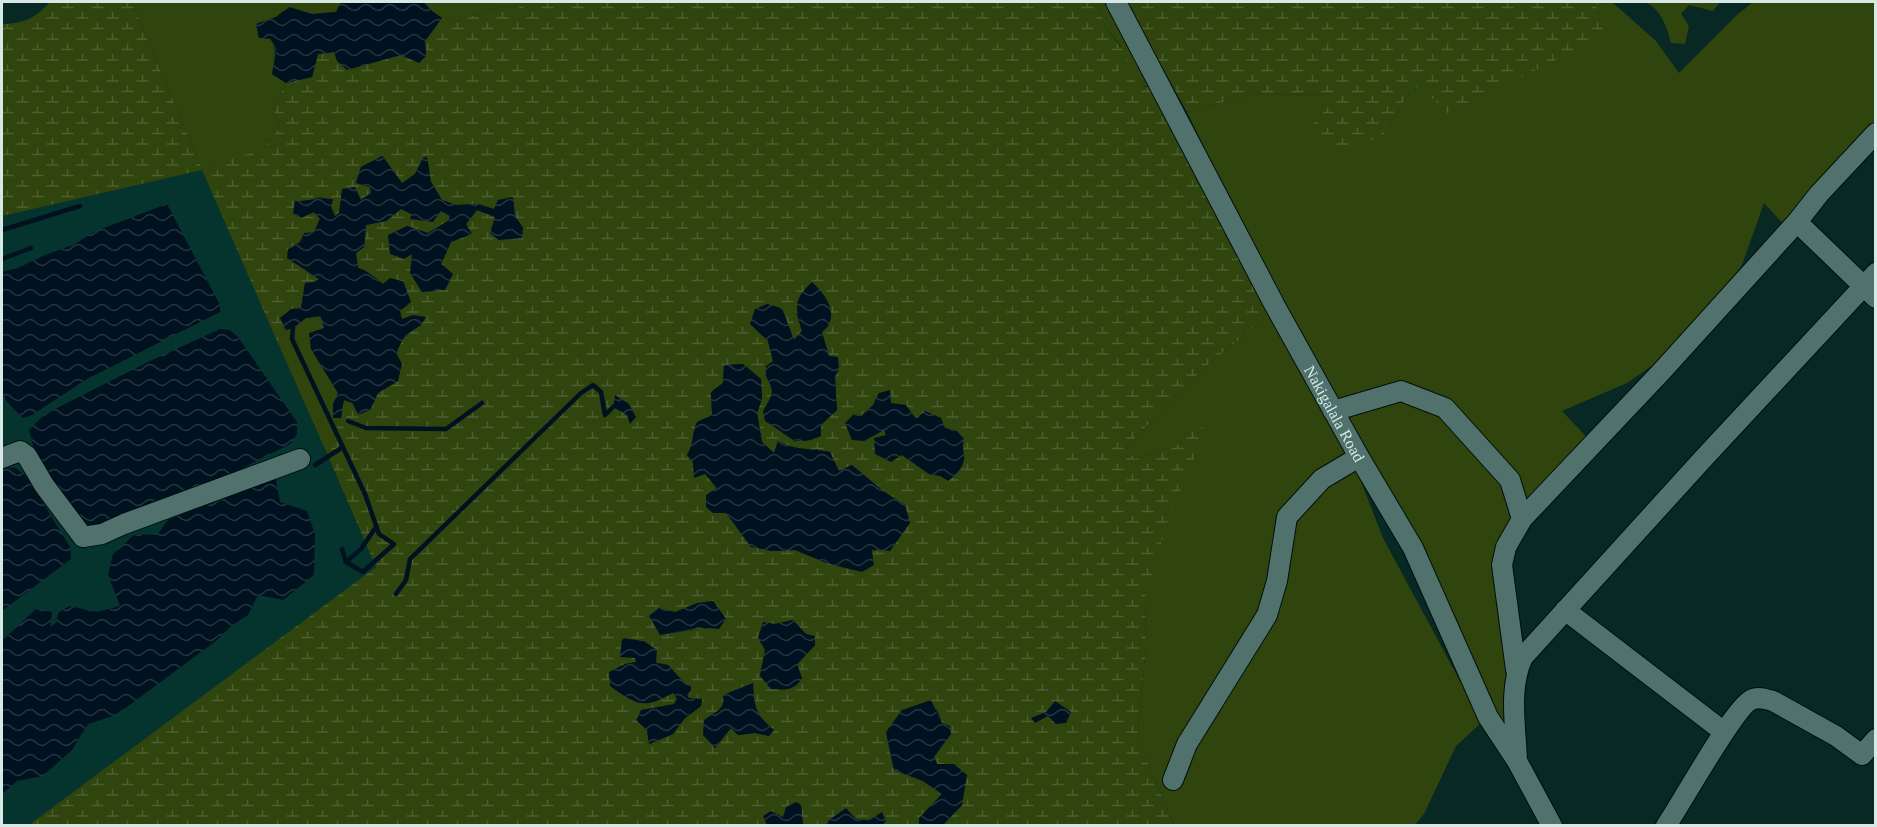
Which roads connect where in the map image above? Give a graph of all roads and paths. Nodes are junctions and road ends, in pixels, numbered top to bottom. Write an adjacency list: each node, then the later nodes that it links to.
1 (1116, 2): 5 (street, Nakigalala Road)
2 (1875, 133): 3 (street)
3 (1797, 222): 4 (street); 9 (street)
4 (1872, 286): 10 (street)
5 (1333, 411): 7 (street, Nakigalala Road); 9 (street)
6 (2, 458): 8 (street)
7 (1359, 458): 15 (street, Nakigalala Road); 16 (street)
8 (300, 459)
9 (1522, 519): 11 (street)
10 (1565, 610): 11 (street); 12 (street)
11 (1516, 670): 15 (street)
12 (1724, 732): 14 (street); 18 (street)
13 (1875, 739): 14 (street)
14 (1869, 759)
15 (1517, 761): 17 (street, Nakigalala Road)
16 (1173, 780)
17 (1552, 825)
18 (1666, 825)

